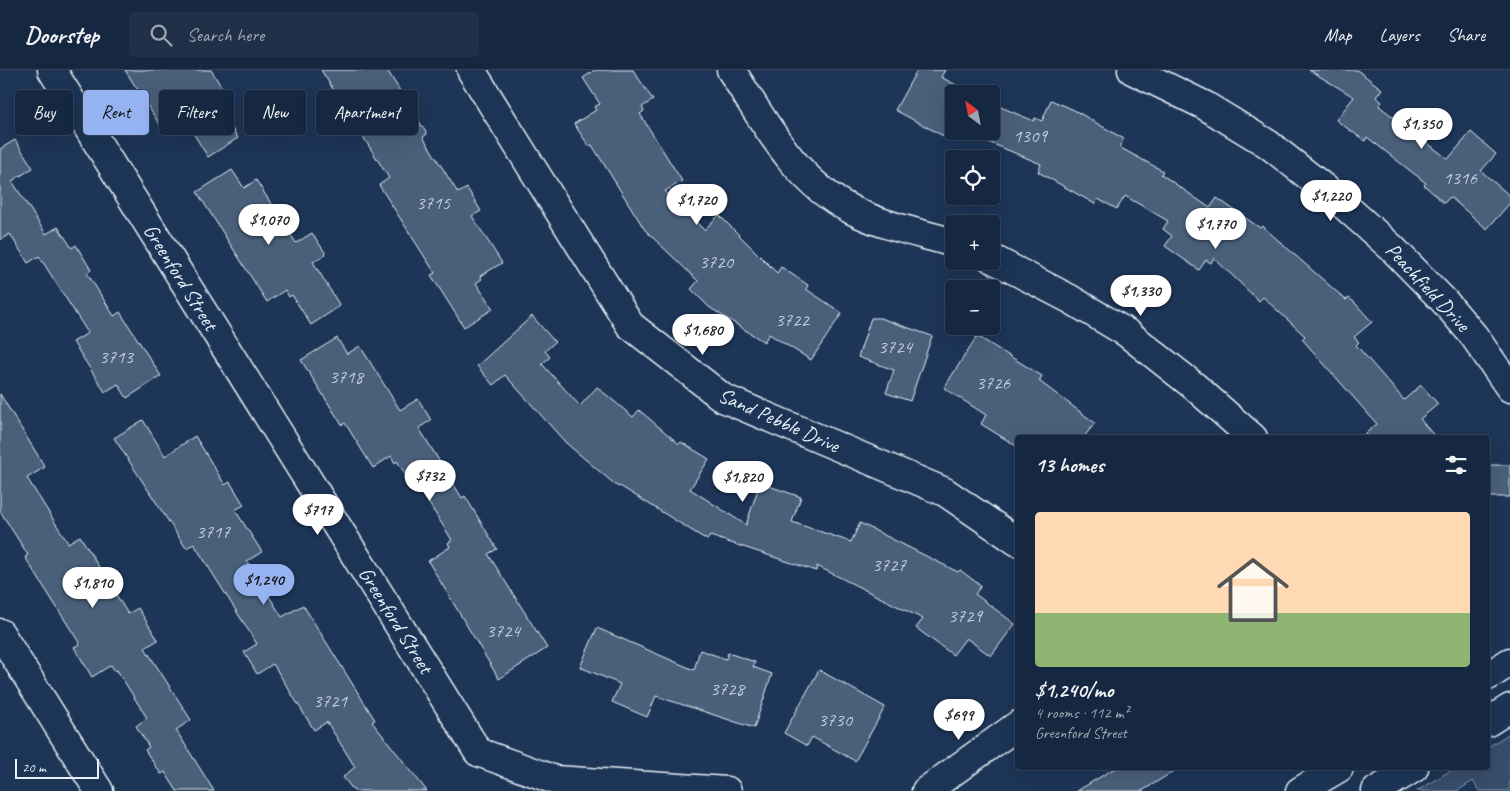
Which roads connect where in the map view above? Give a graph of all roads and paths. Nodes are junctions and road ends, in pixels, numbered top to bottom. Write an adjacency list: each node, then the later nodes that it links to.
1 (52, 70): 19 (street, Greenford Street)
2 (471, 70): 9 (street, Sand Pebble Drive)
3 (731, 70): 5 (street)
4 (1132, 70): 7 (street, Peachfield Drive)
5 (945, 240)
6 (1000, 263): 8 (street)
7 (1510, 388)
8 (1250, 435)
9 (1015, 540)
10 (0, 633): 18 (street)
11 (1510, 662): 12 (street)
12 (1490, 675)
13 (1510, 708): 14 (street)
14 (1490, 721)
15 (1015, 728): 20 (street)
16 (1336, 770): 21 (street)
17 (1411, 770): 22 (street)
18 (99, 791)
19 (727, 791)
20 (926, 791)
21 (1300, 791)
22 (1376, 791)

